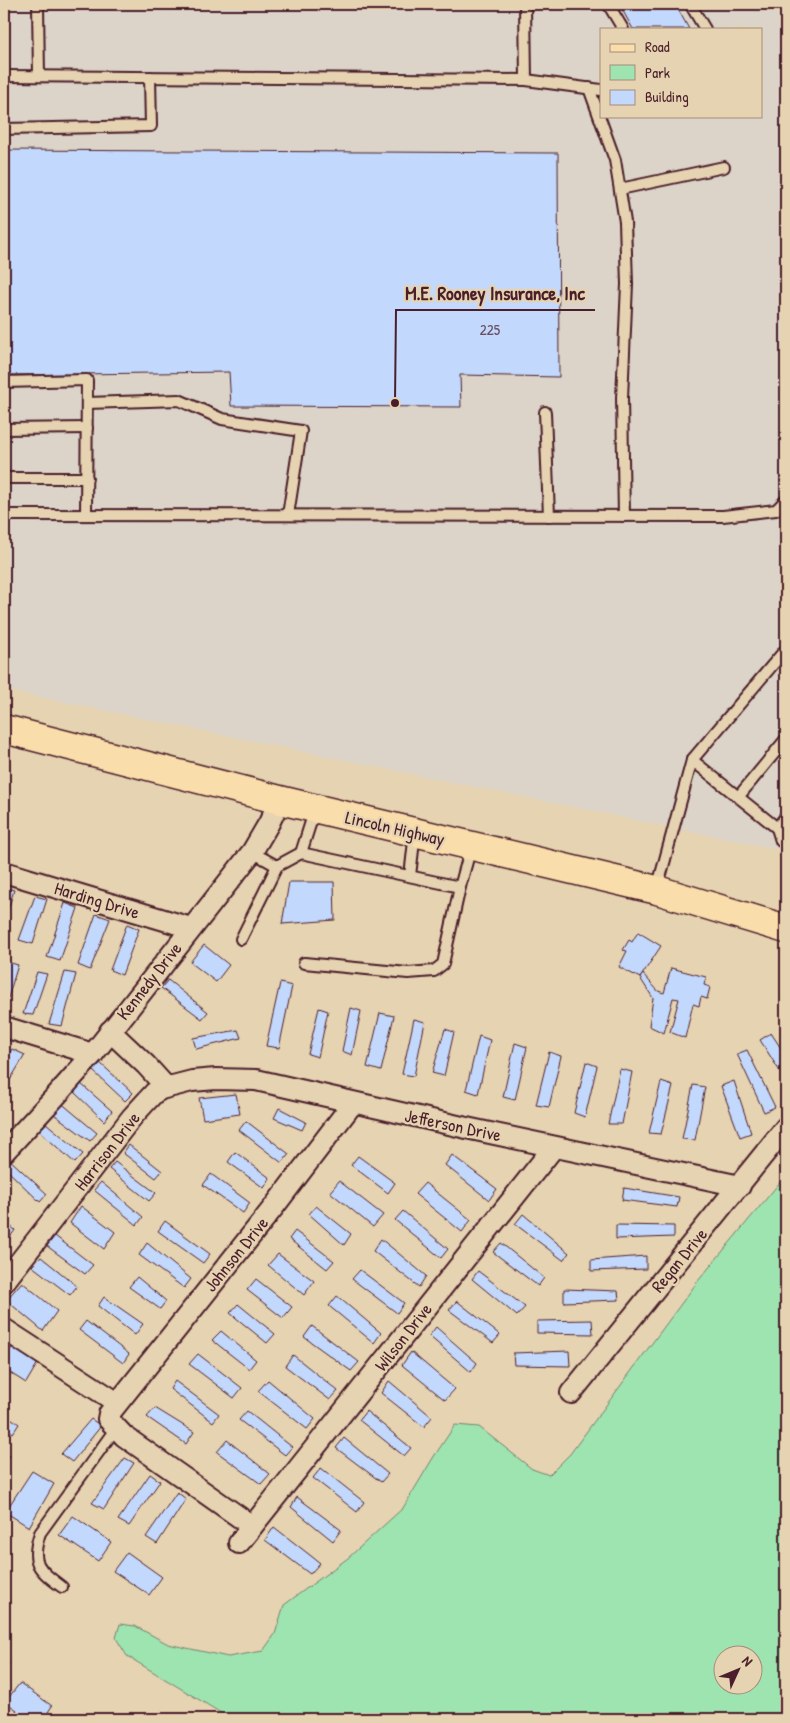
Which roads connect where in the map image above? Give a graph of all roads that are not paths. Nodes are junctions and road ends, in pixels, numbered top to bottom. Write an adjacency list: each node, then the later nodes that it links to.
1 (38, 4): 8 (lane)
2 (525, 4): 10 (lane)
3 (608, 4): 5 (lane)
4 (690, 4): 6 (lane)
5 (623, 28)
6 (703, 28)
7 (4, 76): 8 (lane)
8 (39, 76): 9 (lane)
9 (150, 77): 10 (lane); 13 (lane)
10 (526, 80): 11 (lane)
11 (589, 88): 12 (lane); 15 (lane)
12 (600, 90)
13 (4, 129)
14 (724, 167): 15 (lane)
15 (620, 189): 28 (lane)
16 (4, 382): 17 (lane)
17 (87, 403): 19 (lane); 26 (lane)
18 (545, 412): 27 (lane)
19 (87, 428): 20 (lane); 22 (lane)
20 (4, 429)
21 (4, 478): 22 (lane)
22 (87, 478): 25 (lane)
23 (786, 500): 28 (lane)
24 (4, 515): 25 (lane)
25 (86, 515): 26 (lane)
26 (288, 515): 27 (lane)
27 (549, 516): 28 (lane)
28 (624, 516)
29 (786, 649): 32 (lane)
30 (4, 729): 34 (main road, Lincoln Highway)
31 (786, 739): 33 (lane)
32 (692, 760): 33 (lane); 47 (lane)
33 (739, 796): 37 (lane)
34 (280, 800): 35 (main road, Lincoln Highway); 41 (street, Kennedy Drive)
35 (315, 808): 38 (main road, Lincoln Highway); 42 (lane)
36 (786, 816): 37 (lane)
37 (777, 828): 39 (lane)
38 (415, 832): 40 (main road, Lincoln Highway); 45 (lane)
39 (786, 842)
40 (471, 846): 46 (lane); 47 (main road, Lincoln Highway)
41 (252, 852): 43 (lane); 48 (street, Kennedy Drive)
42 (301, 853): 43 (lane); 45 (lane)
43 (277, 866): 50 (lane)
44 (4, 872): 48 (street, Harding Drive)
45 (410, 876): 46 (lane)
46 (460, 887): 51 (lane)
47 (657, 890): 49 (main road, Lincoln Highway)
48 (191, 928): 53 (street, Kennedy Drive)
49 (786, 929)
50 (241, 939)
51 (304, 963)
52 (4, 1027): 54 (street)
53 (110, 1031): 54 (street, Kennedy Drive); 55 (street)
54 (93, 1054): 59 (street, Kennedy Drive)
55 (166, 1088): 56 (street, Jefferson Drive); 61 (street, Harrison Drive)
56 (353, 1103): 58 (street, Jefferson Drive); 64 (street, Johnson Drive)
57 (786, 1127): 60 (street, Regan Drive)
58 (554, 1147): 60 (street, Jefferson Drive); 66 (street, Wilson Drive)
59 (4, 1152)
60 (740, 1186): 63 (street, Regan Drive)
61 (4, 1282)
62 (4, 1329): 64 (street)
63 (571, 1393)
64 (116, 1402): 65 (street)
65 (116, 1428): 66 (street); 68 (lane)
66 (252, 1526): 67 (street, Wilson Drive)
67 (239, 1543)
68 (62, 1587)

